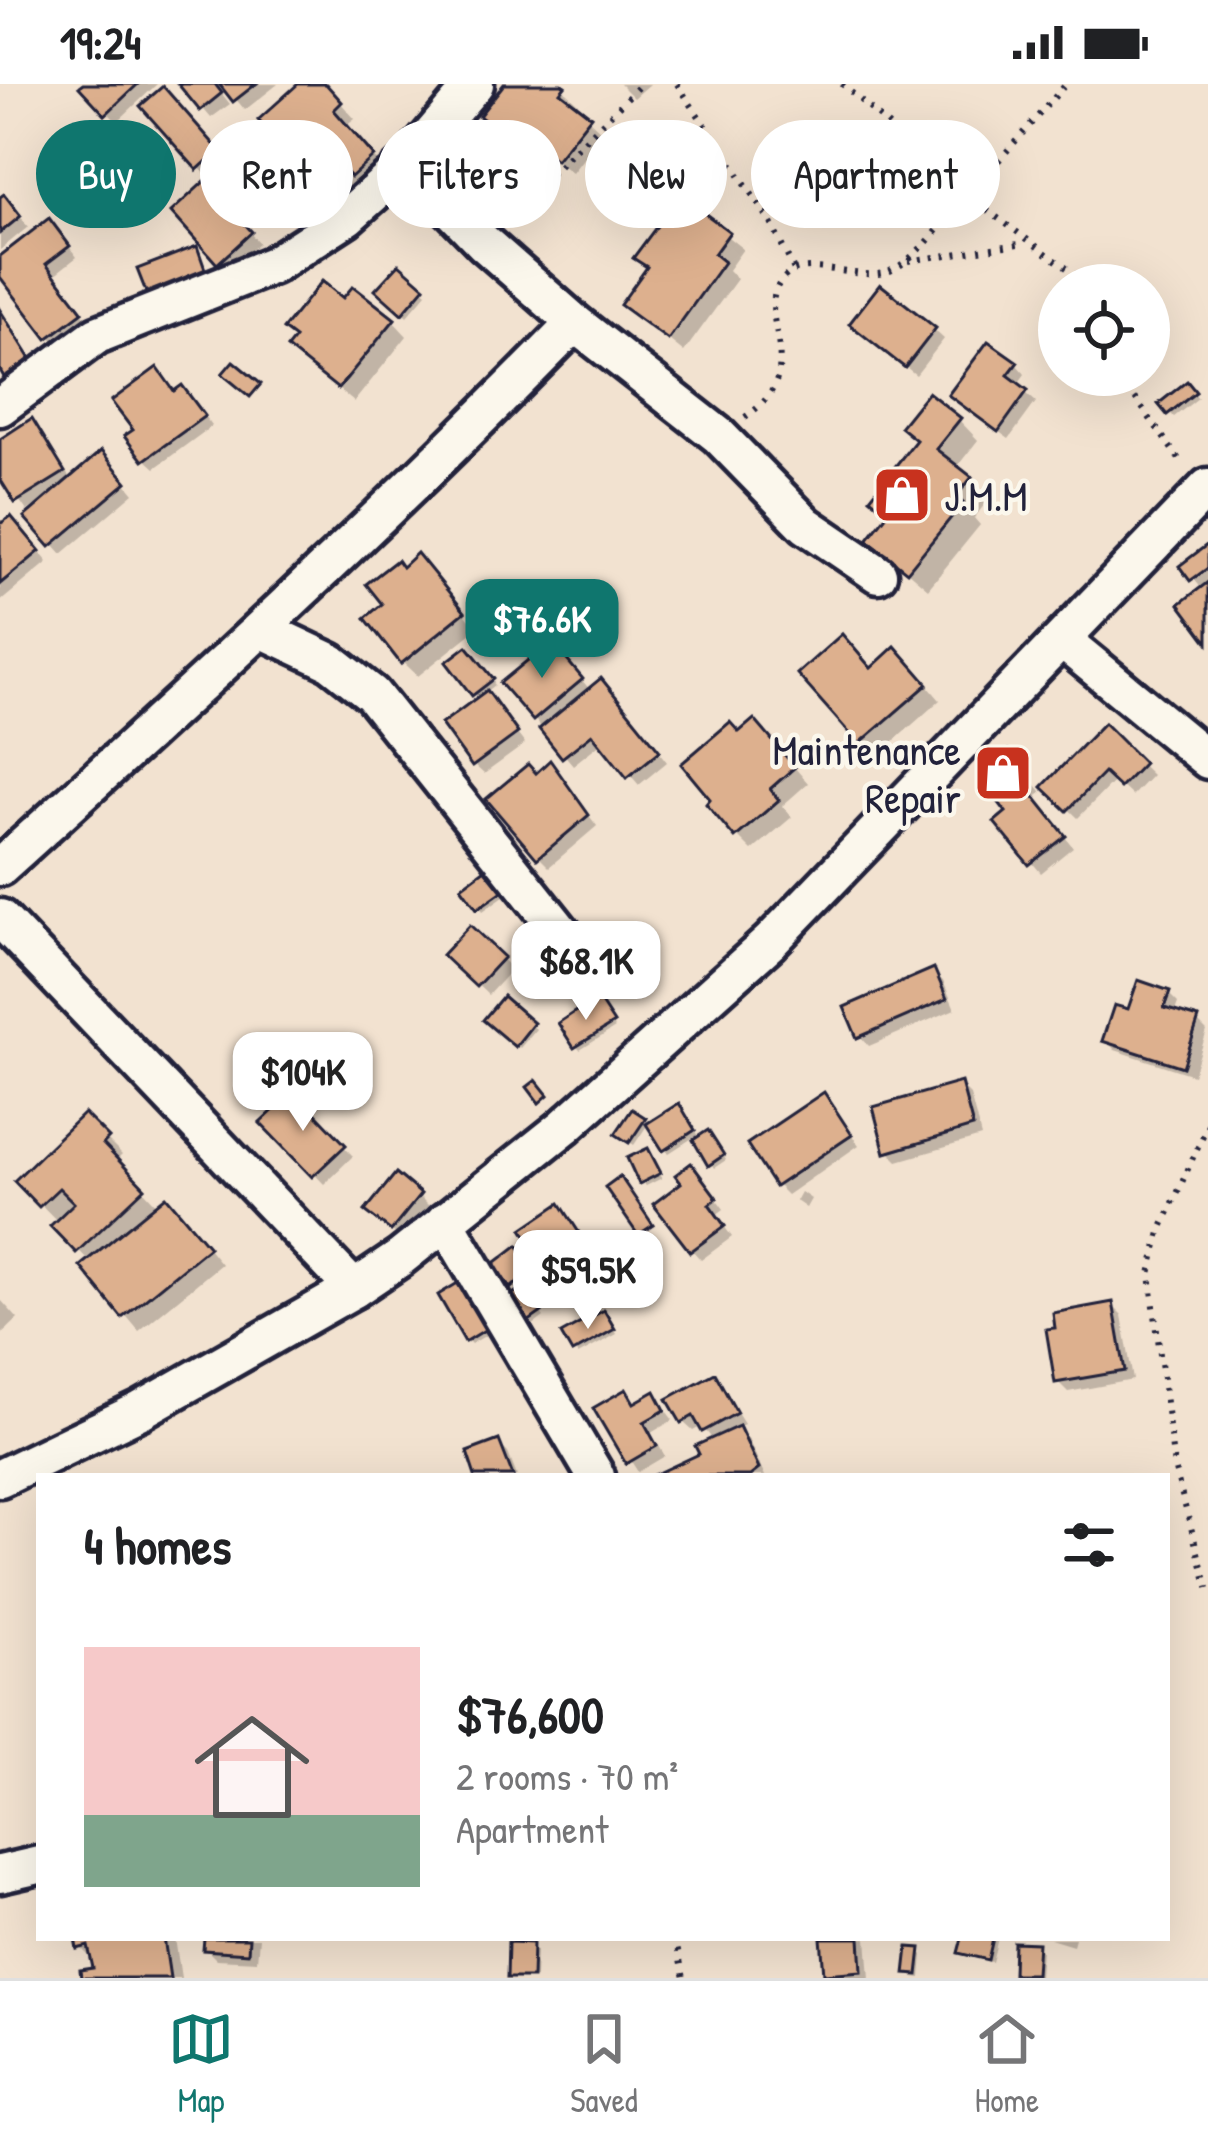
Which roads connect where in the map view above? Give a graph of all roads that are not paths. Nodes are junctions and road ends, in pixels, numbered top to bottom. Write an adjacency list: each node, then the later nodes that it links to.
1 (475, 84): 2 (street)
2 (444, 120)
3 (377, 190): 6 (street)
4 (469, 228): 5 (street)
5 (574, 323): 8 (street); 9 (street)
6 (0, 407)
7 (1206, 489): 10 (street)
8 (878, 574)
9 (261, 629): 12 (street); 14 (street)
10 (1062, 640): 11 (street); 15 (street)
11 (1208, 760)
12 (0, 867)
13 (0, 918): 16 (street)
14 (566, 938)
15 (445, 1221): 16 (street); 17 (street)
16 (354, 1288): 18 (street)
17 (594, 1473)
18 (0, 1478)
19 (36, 1866): 20 (street)
20 (0, 1874)

